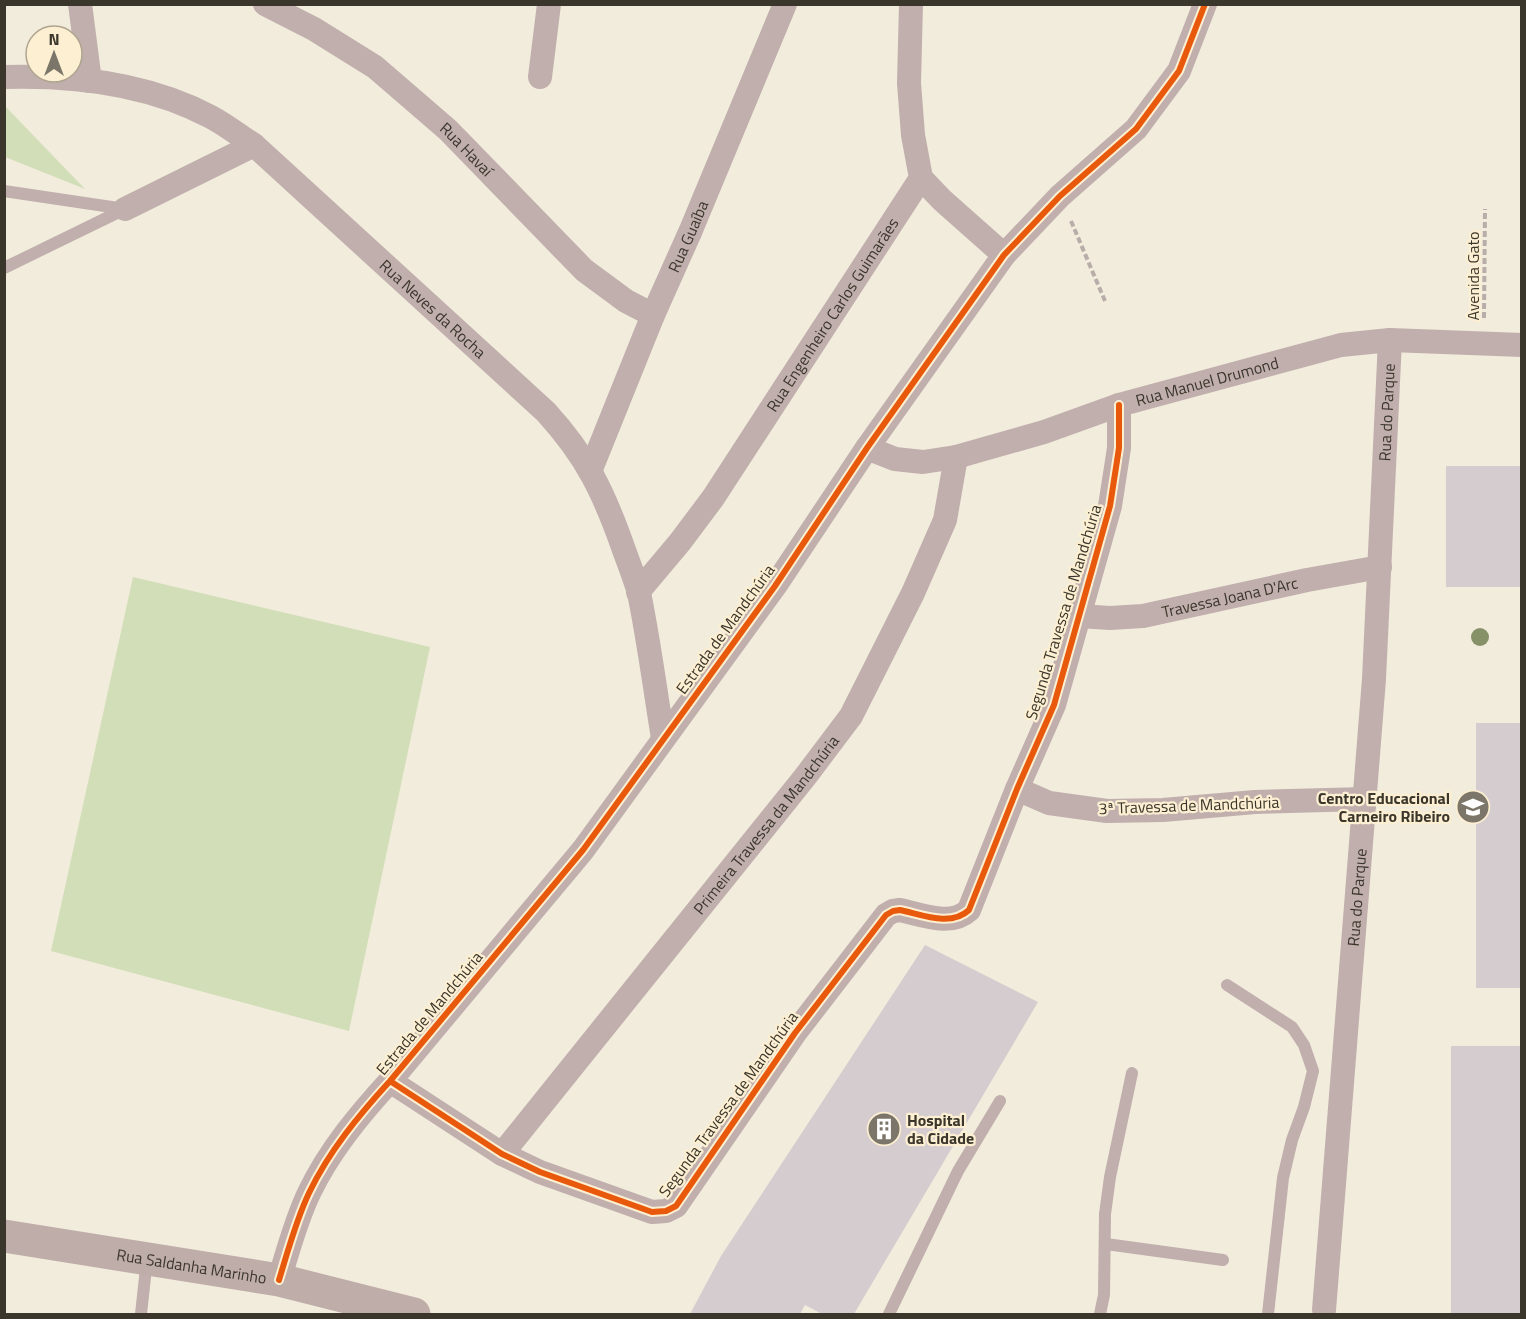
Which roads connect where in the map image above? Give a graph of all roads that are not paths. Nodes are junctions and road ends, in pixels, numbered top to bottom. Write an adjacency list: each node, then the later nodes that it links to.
1 (80, 4): 9 (street)
2 (265, 4): 16 (street, Rua Havaí)
3 (549, 4): 8 (street)
4 (785, 4): 16 (street, Rua Guaíba)
5 (911, 4): 11 (street)
6 (1205, 4): 14 (street, Estrada de Mandchúria)
7 (4, 77): 9 (street, Rua Neves da Rocha)
8 (540, 77)
9 (90, 81): 10 (street, Rua Neves da Rocha)
10 (254, 145): 13 (street); 22 (street, Rua Neves da Rocha)
11 (921, 178): 14 (street); 24 (street, Rua Engenheiro Carlos Guimarães)
12 (4, 191): 13 (lane)
13 (124, 209): 15 (lane)
14 (1004, 255): 20 (street, Estrada de Mandchúria)
15 (4, 268)
16 (653, 315): 22 (street, Rua Guaíba)
17 (1390, 340): 18 (street, Rua Manuel Drumond); 19 (street, Rua Manuel Drumond); 23 (street, Rua do Parque)
18 (1521, 345)
19 (1119, 405): 21 (street, Rua Manuel Drumond); 25 (street, Segunda Travessa de Mandchúria)
20 (867, 448): 21 (street, Rua Manuel Drumond); 26 (street, Estrada de Mandchúria)
21 (956, 457): 33 (street, Primeira Travessa da Mandchúria)
22 (591, 470): 24 (street, Rua Neves da Rocha)
23 (1380, 567): 25 (street, Travessa Joana D'Arc); 28 (street, Rua do Parque)
24 (638, 592): 26 (street, Rua Neves da Rocha)
25 (1079, 616): 27 (street, Segunda Travessa de Mandchúria)
26 (663, 738): 31 (street, Estrada de Mandchúria)
27 (1017, 789): 28 (street, 3ª Travessa de Mandchúria); 33 (street, Segunda Travessa de Mandchúria)
28 (1365, 799): 39 (street, Rua do Parque)
29 (1227, 986): 44 (lane)
30 (1132, 1073): 35 (lane)
31 (390, 1081): 33 (street, Segunda Travessa de Mandchúria); 38 (street, Estrada de Mandchúria)
32 (1000, 1101): 42 (lane)
33 (502, 1154)
34 (4, 1236): 36 (main road, Rua Saldanha Marinho)
35 (1106, 1244): 37 (lane); 43 (lane)
36 (147, 1257): 38 (main road, Rua Saldanha Marinho); 40 (lane)
37 (1223, 1260)
38 (279, 1280): 41 (main road, Rua Saldanha Marinho)
39 (1324, 1310)
40 (141, 1314)
41 (414, 1314)
42 (889, 1314)
43 (1100, 1314)
44 (1268, 1314)

